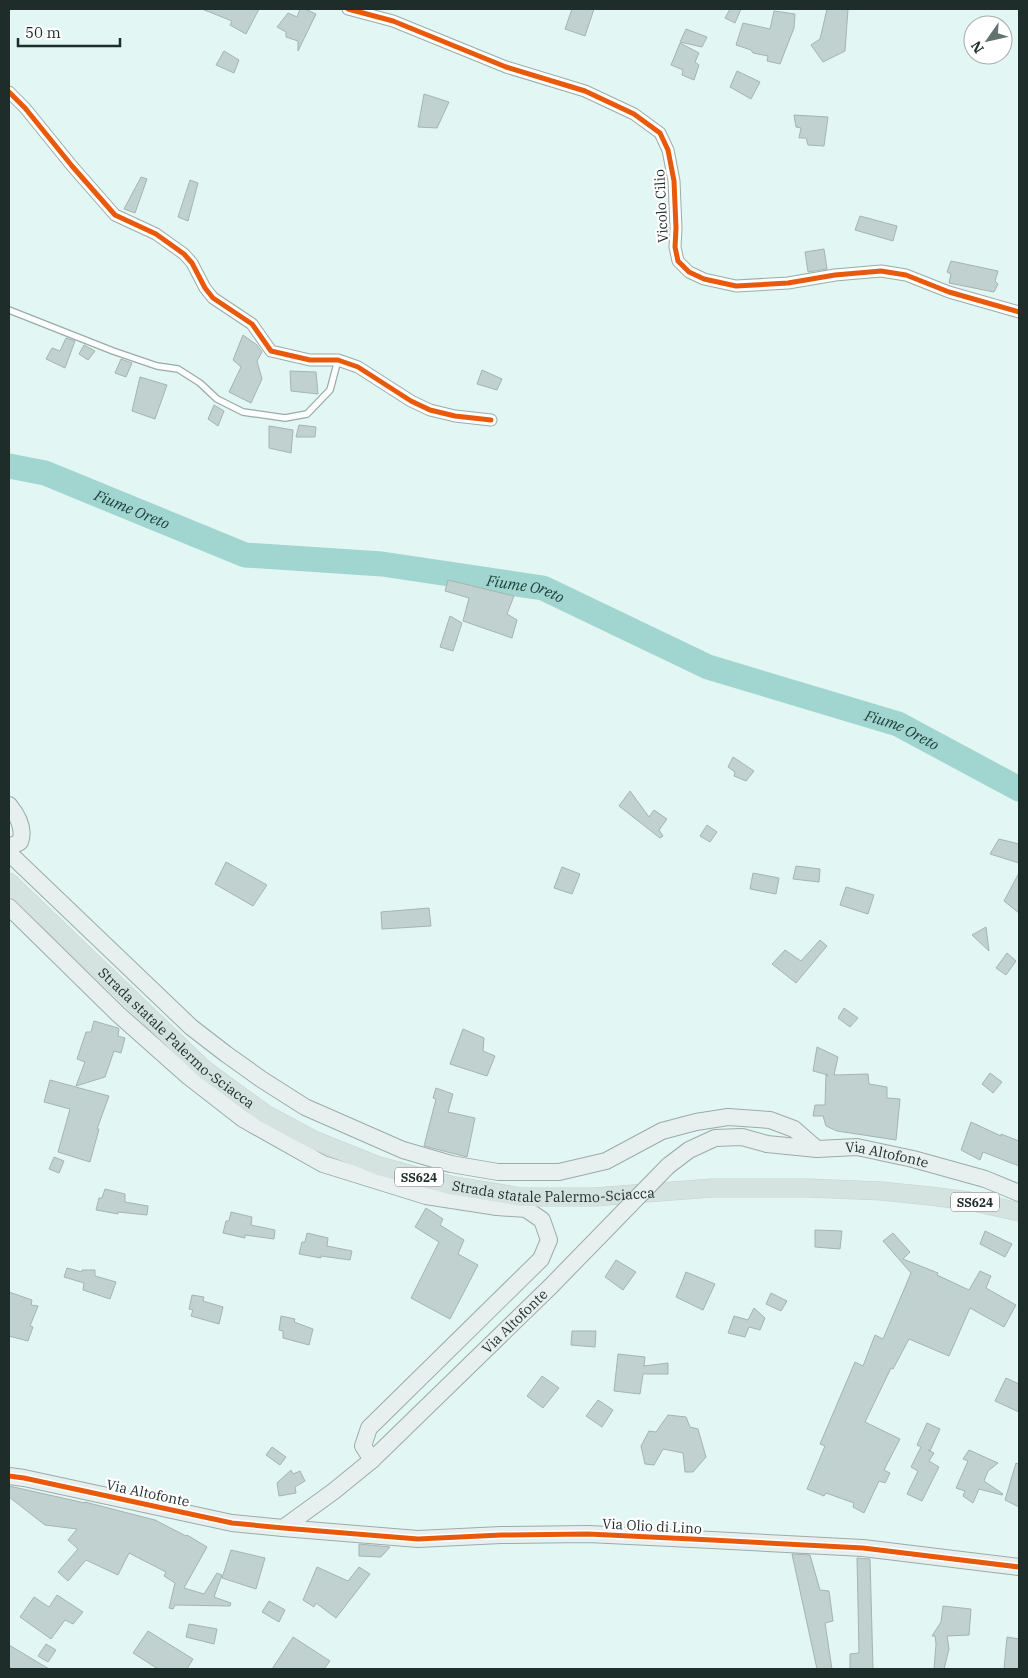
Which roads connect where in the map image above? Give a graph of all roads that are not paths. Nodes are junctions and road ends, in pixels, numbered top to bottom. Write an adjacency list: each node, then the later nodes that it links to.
1 (348, 9): 4 (street, Vicolo Cilio)
2 (9, 92): 5 (street)
3 (9, 310): 5 (lane)
4 (1019, 312)
5 (338, 360): 6 (street)
6 (491, 420)
7 (9, 805): 8 (main road)
8 (9, 847)
9 (9, 852): 12 (main road)
10 (9, 882): 14 (main road, Strada statale Palermo-Sciacca / SS624)
11 (9, 907): 15 (main road)
12 (817, 1149): 13 (main road, Via Altofonte); 15 (main road, Via Altofonte, bridge)
13 (1019, 1193)
14 (1019, 1212)
15 (372, 1460): 17 (main road, Via Altofonte)
16 (9, 1476): 17 (main road, Via Altofonte)
17 (284, 1528): 18 (main road, Via Olio di Lino)
18 (1019, 1567)

